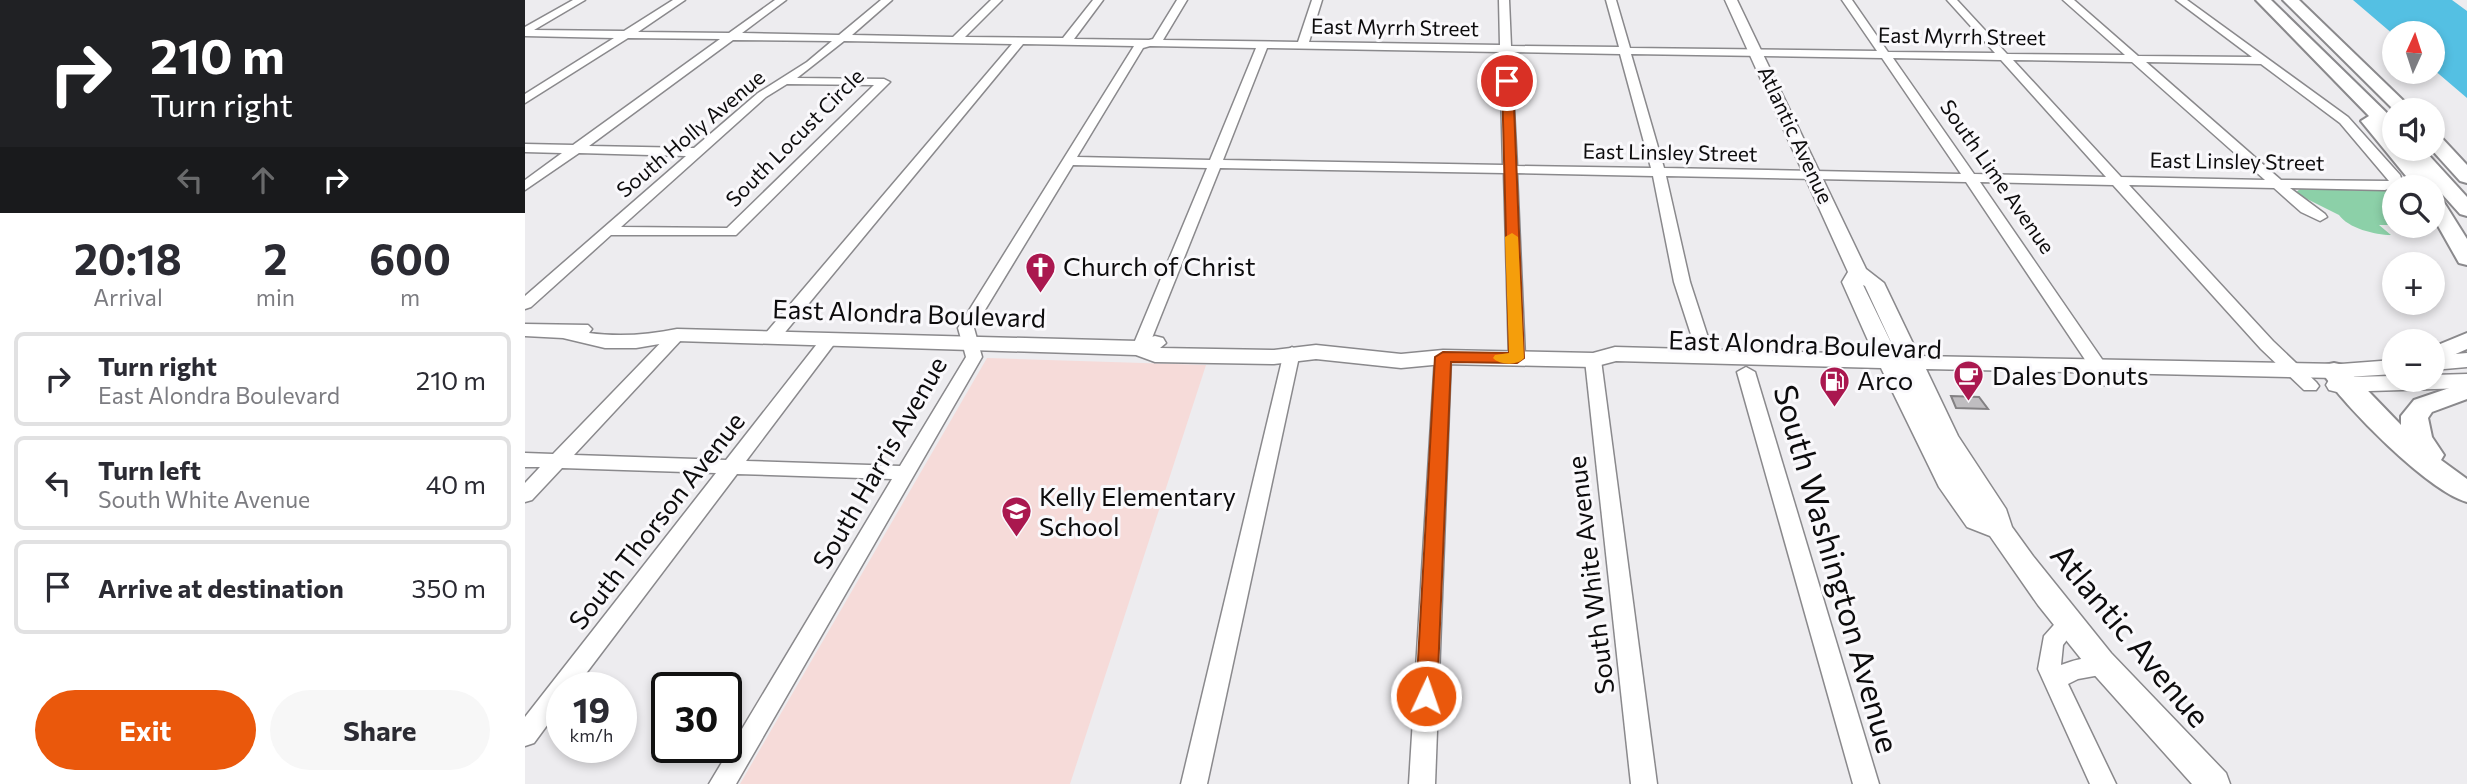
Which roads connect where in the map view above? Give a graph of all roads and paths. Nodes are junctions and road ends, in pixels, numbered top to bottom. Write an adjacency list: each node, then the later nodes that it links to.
1 (580, 0): 19 (street)
2 (680, 0): 20 (street)
3 (781, 0): 21 (street)
4 (887, 0): 22 (street, South Holly Avenue)
5 (997, 0): 23 (street)
6 (1098, 0): 25 (street)
7 (1182, 0): 26 (street, South Harris Avenue)
8 (1317, 0): 28 (street)
9 (1504, 0): 29 (street)
10 (1611, 0): 30 (street)
11 (1731, 0): 31 (main road, Atlantic Avenue)
12 (1847, 0): 32 (street, South Lime Avenue)
13 (1952, 0): 33 (street)
14 (2068, 0): 34 (street)
15 (2181, 0): 35 (street)
16 (2263, 0): 36 (highway)
17 (2290, 0): 18 (highway)
18 (2312, 21): 38 (highway); 39 (highway)
19 (525, 32): 20 (street, East Myrrh Street)
20 (627, 34): 21 (street, East Myrrh Street); 40 (street)
21 (733, 36): 22 (street, East Myrrh Street); 44 (street)
22 (844, 38): 23 (street, East Myrrh Street); 37 (street, South Holly Avenue)
23 (957, 40): 24 (street, East Myrrh Street)
24 (1020, 41): 25 (street, East Myrrh Street); 69 (street)
25 (1067, 41): 26 (street, East Myrrh Street)
26 (1149, 43): 27 (street, East Myrrh Street); 48 (street, South Harris Avenue)
27 (1263, 45): 28 (street, East Myrrh Street); 50 (street)
28 (1302, 46): 29 (street, East Myrrh Street)
29 (1505, 49): 30 (street, East Myrrh Street); 51 (street)
30 (1624, 51): 31 (street, East Myrrh Street); 52 (street)
31 (1756, 53): 32 (street, East Myrrh Street); 54 (main road, Atlantic Avenue)
32 (1884, 55): 33 (street, East Myrrh Street); 56 (street, South Lime Avenue)
33 (2005, 57): 34 (street, East Myrrh Street); 57 (street)
34 (2135, 59): 35 (street, East Myrrh Street); 58 (street)
35 (2265, 61): 58 (street, East Linsley Street)
36 (2324, 62): 41 (highway); 53 (highway)
37 (785, 81): 45 (street, South Holly Avenue); 63 (street, South Locust Circle)
38 (2391, 98)
39 (2407, 98)
40 (525, 99)
41 (2382, 118)
42 (2445, 134): 47 (highway)
43 (525, 148): 44 (street)
44 (576, 149): 45 (street); 59 (street)
45 (697, 152): 63 (street, South Holly Avenue)
46 (2445, 153): 55 (highway)
47 (2467, 155)
48 (1068, 161): 50 (street, East Linsley Street); 72 (street, South Harris Avenue)
49 (2424, 161): 60 (highway)
50 (1214, 164): 51 (street, East Linsley Street); 74 (street)
51 (1509, 171): 52 (street, East Linsley Street); 79 (street)
52 (1659, 174): 54 (street, East Linsley Street); 77 (street)
53 (2415, 175)
54 (1815, 177): 56 (street, East Linsley Street); 83 (main road, Atlantic Avenue)
55 (2467, 177)
56 (1971, 179): 57 (street, East Linsley Street); 87 (street, South Lime Avenue)
57 (2120, 181): 58 (street, East Linsley Street); 73 (street)
58 (2277, 184): 61 (street)
59 (525, 186)
60 (2467, 210)
61 (2320, 217)
62 (2445, 220): 64 (highway)
63 (606, 232): 65 (street, South Holly Avenue)
64 (2467, 258)
65 (525, 304)
66 (525, 330): 67 (main road, East Alondra Boulevard)
67 (566, 332): 68 (main road, East Alondra Boulevard)
68 (677, 335): 69 (main road, East Alondra Boulevard); 93 (street)
69 (771, 338): 70 (main road, East Alondra Boulevard)
70 (830, 339): 72 (main road, East Alondra Boulevard); 94 (street, South Thorson Avenue)
71 (2467, 340): 75 (highway)
72 (970, 343): 74 (main road, East Alondra Boulevard); 95 (street, South Harris Avenue)
73 (2267, 345): 85 (street); 88 (street)
74 (1140, 348): 76 (main road, East Alondra Boulevard)
75 (2445, 350)
76 (1292, 352): 78 (main road, East Alondra Boulevard); 104 (street)
77 (1706, 356): 80 (main road, East Alondra Boulevard); 83 (main road, East Alondra Boulevard)
78 (1443, 357): 79 (main road, East Alondra Boulevard); 105 (street)
79 (1517, 358): 80 (main road, East Alondra Boulevard)
80 (1593, 360): 86 (main road, East Alondra Boulevard); 106 (street, South White Avenue)
81 (2467, 360): 82 (main road)
82 (2445, 362)
83 (1904, 369): 86 (main road, East Alondra Boulevard); 87 (main road, East Alondra Boulevard); 99 (main road, Atlantic Avenue)
84 (2382, 369): 89 (main road)
85 (2267, 370): 87 (main road, East Alondra Boulevard); 88 (main road, East Alondra Boulevard)
86 (1746, 372): 107 (street, South Washington Avenue)
87 (2103, 374): 88 (main road, East Alondra Boulevard)
88 (2302, 378): 89 (main road)
89 (2341, 378): 90 (main road); 97 (highway)
90 (2467, 381)
91 (2467, 390): 96 (highway)
92 (525, 460): 93 (street)
93 (557, 461): 94 (street); 98 (street)
94 (732, 467): 95 (street); 102 (street, South Thorson Avenue)
95 (908, 473): 103 (street, South Harris Avenue)
96 (2467, 484)
97 (2467, 492)
98 (525, 495)
99 (2068, 624): 100 (main road, Atlantic Avenue); 101 (street)
100 (2103, 666): 101 (street); 109 (main road, Atlantic Avenue)
101 (2055, 682): 108 (street)
102 (525, 734)
103 (722, 784)
104 (1194, 784)
105 (1422, 784)
106 (1644, 784)
107 (1866, 784)
108 (2103, 784)
109 (2214, 784)

